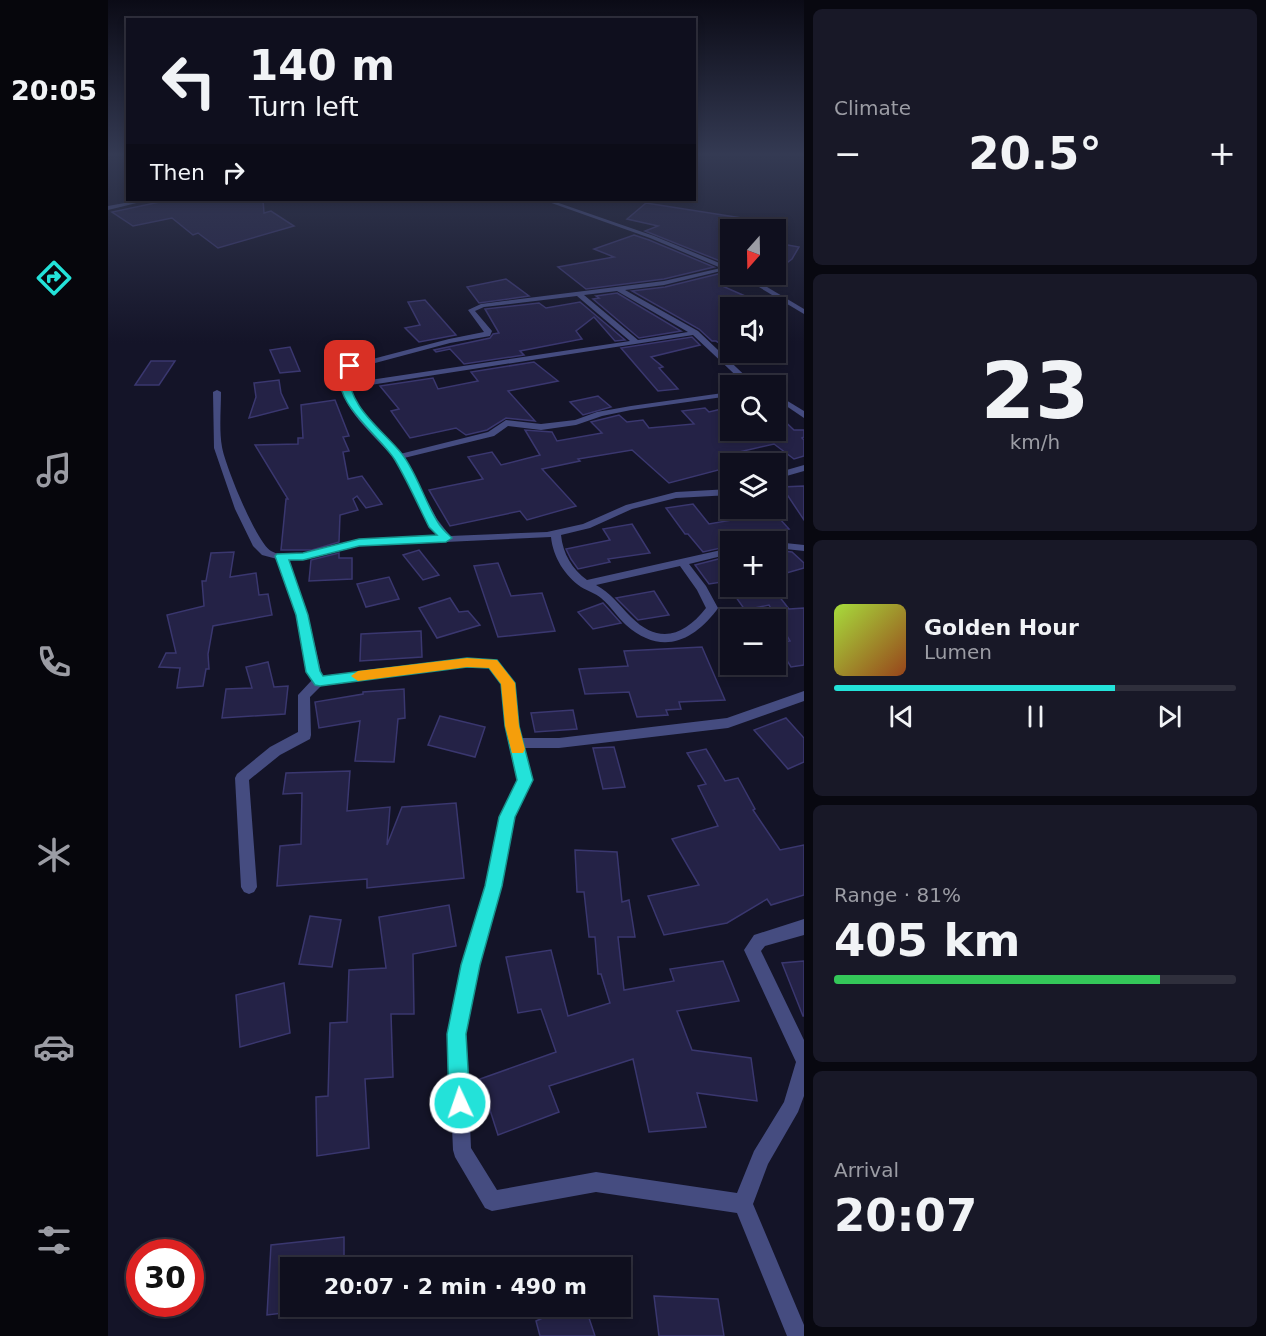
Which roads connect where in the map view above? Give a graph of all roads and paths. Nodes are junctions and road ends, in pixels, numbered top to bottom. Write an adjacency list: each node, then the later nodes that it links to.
1 (599, 218): 2 (street)
2 (720, 265)
3 (720, 271): 5 (street)
4 (759, 285): 7 (street)
5 (619, 289): 6 (street); 8 (street)
6 (578, 293): 9 (street); 11 (street)
7 (804, 312)
8 (695, 333): 9 (street); 10 (street)
9 (635, 341): 11 (street)
10 (740, 375)
11 (347, 386): 16 (street)
12 (217, 392): 25 (street)
13 (720, 395): 16 (street)
14 (786, 403): 15 (street)
15 (804, 415)
16 (398, 456): 21 (street)
17 (804, 468): 18 (street)
18 (786, 473)
19 (720, 493): 20 (street)
20 (556, 533): 21 (street); 27 (street)
21 (446, 538): 25 (street)
22 (786, 546): 23 (street)
23 (804, 548)
24 (720, 554): 26 (street)
25 (281, 556): 28 (street)
26 (682, 561): 27 (street); 27 (street)
27 (585, 584)
28 (320, 681): 30 (street); 31 (street)
29 (804, 696): 30 (street)
30 (516, 743): 35 (street)
31 (249, 887)
32 (804, 927): 33 (street)
33 (804, 1059)
34 (804, 1065): 35 (street)
35 (743, 1204): 36 (street)
36 (798, 1336)

